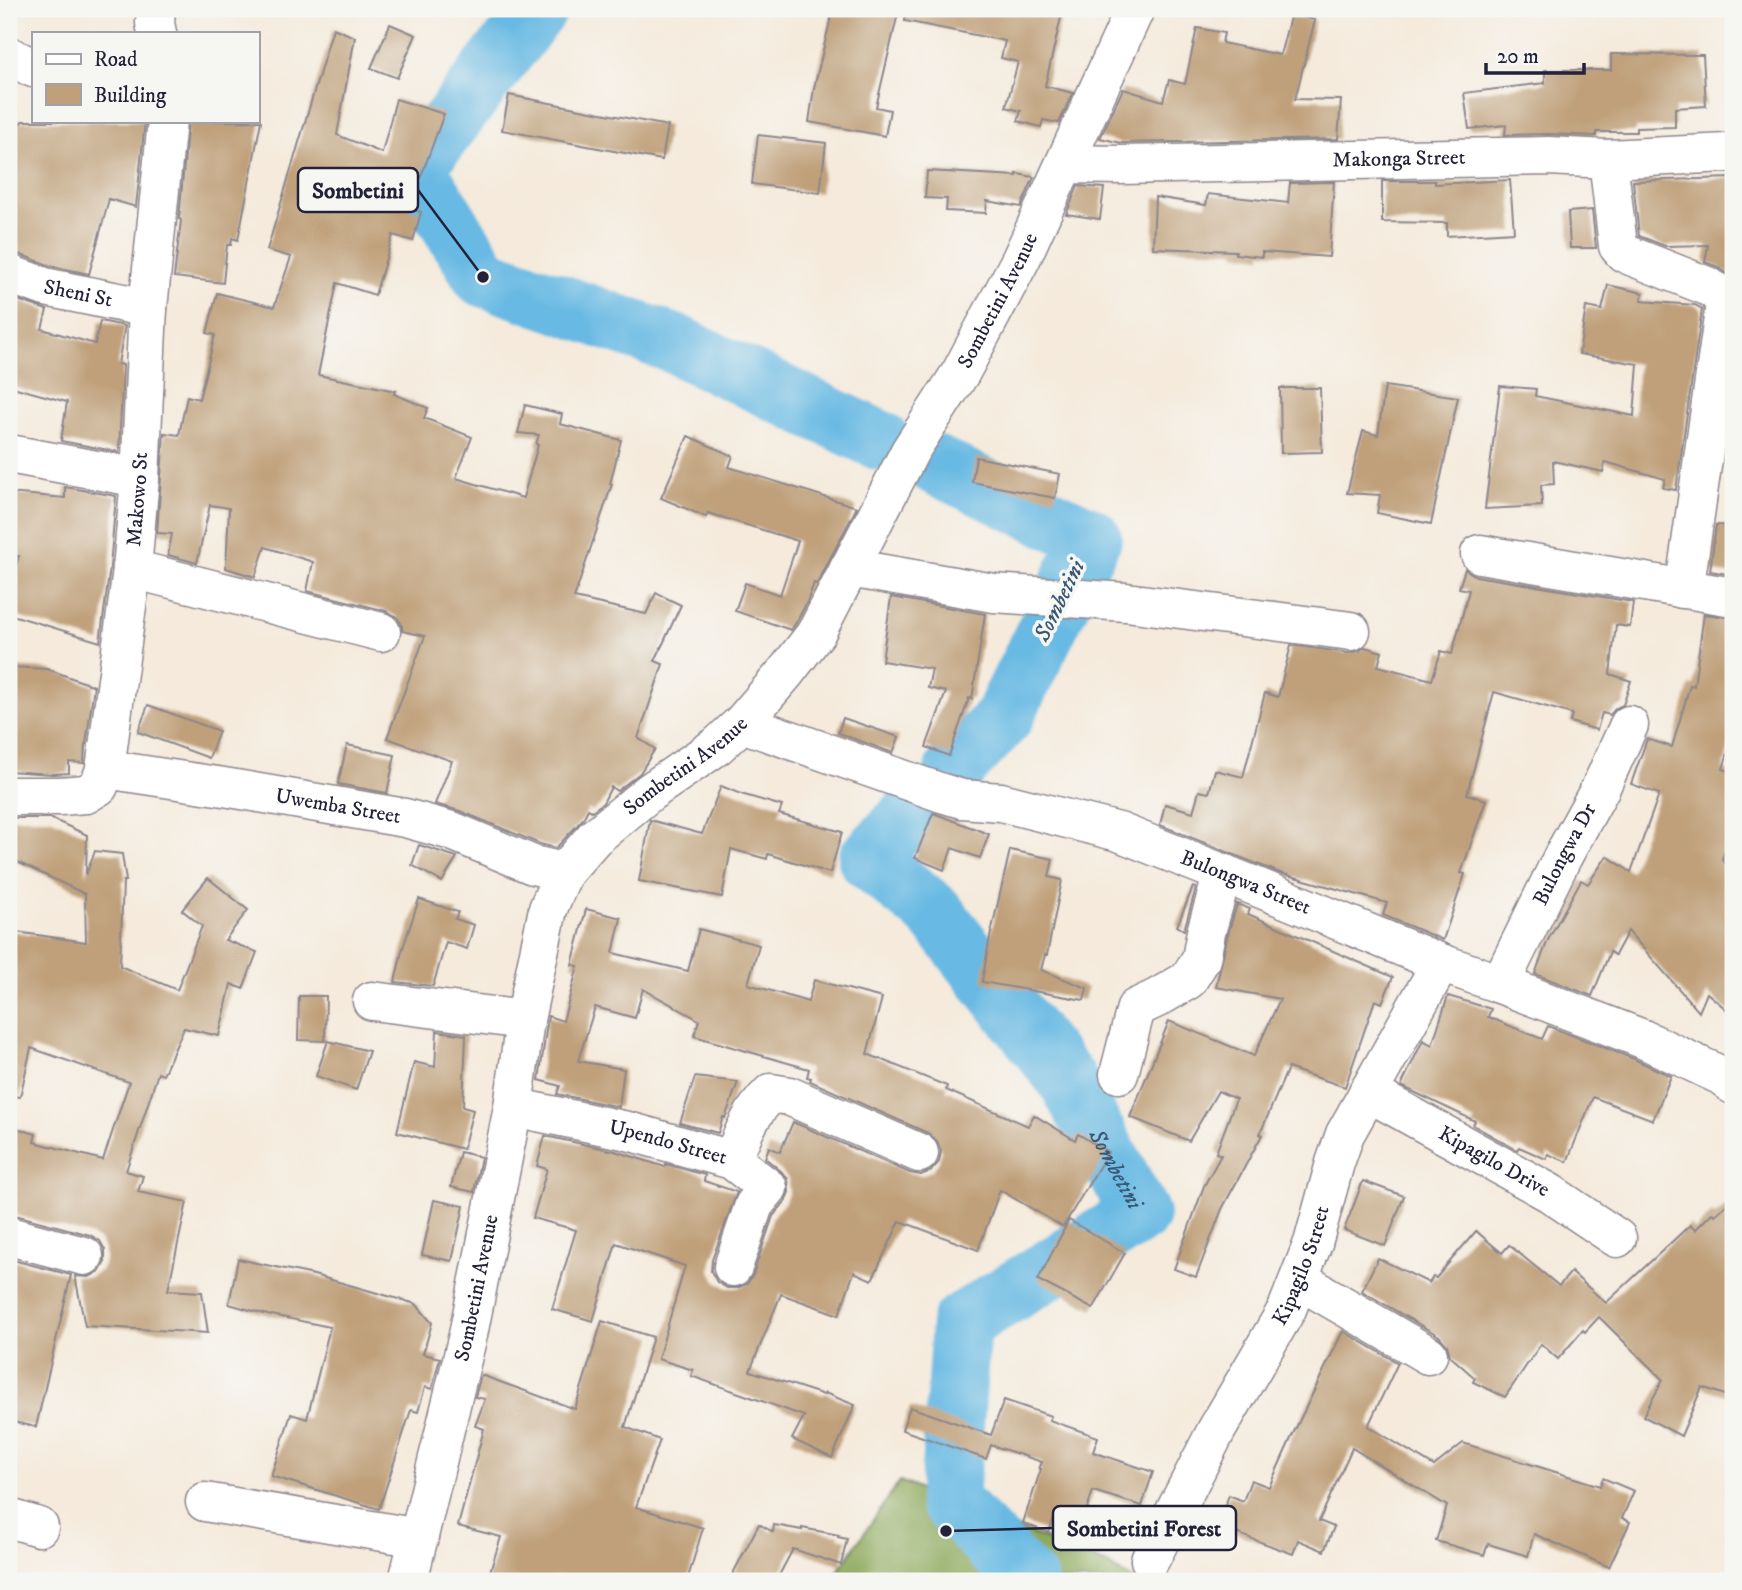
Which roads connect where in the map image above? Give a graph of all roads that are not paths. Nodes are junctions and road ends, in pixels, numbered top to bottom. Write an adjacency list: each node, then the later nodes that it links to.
1 (156, 9): 3 (street)
2 (1135, 9): 9 (street, Sombetini Avenue)
3 (157, 32)
4 (9, 56): 5 (street)
5 (32, 68)
6 (159, 124): 11 (street, Makowo St)
7 (1733, 151): 8 (street, Makonga Street)
8 (1608, 159): 9 (street, Makonga Street); 17 (street)
9 (1065, 164): 15 (street, Sombetini Avenue)
10 (9, 274): 11 (street, Sheni St)
11 (148, 309): 13 (street, Makowo St)
12 (9, 454): 13 (street)
13 (140, 478): 16 (street, Makowo St)
14 (1479, 554): 17 (street)
15 (849, 568): 19 (street); 21 (street, Sombetini Avenue)
16 (132, 569): 20 (street); 23 (street, Makowo St)
17 (1682, 589): 18 (street)
18 (1733, 597)
19 (1350, 631)
20 (381, 632)
21 (742, 723): 25 (street, Sombetini Avenue); 26 (street, Bulongwa Street)
22 (1629, 725): 28 (street, Bulongwa Dr)
23 (105, 769): 24 (street); 25 (street, Uwemba Street)
24 (9, 796)
25 (565, 872): 30 (street, Sombetini Avenue)
26 (1223, 873): 27 (street, Bulongwa Street); 31 (street)
27 (1441, 963): 28 (street, Bulongwa Street); 33 (street, Kipagilo Street)
28 (1500, 984): 32 (street, Bulongwa Street)
29 (372, 1001): 30 (street)
30 (525, 1020): 34 (street, Sombetini Avenue)
31 (1119, 1074)
32 (1733, 1085)
33 (1368, 1092): 38 (street, Kipagilo Drive); 41 (street, Kipagilo Street)
34 (513, 1107): 36 (street, Upendo Street); 44 (street, Sombetini Avenue)
35 (919, 1153): 36 (street)
36 (732, 1160): 40 (street, Upendo Street)
37 (9, 1236): 39 (street)
38 (1617, 1238)
39 (84, 1256)
40 (733, 1267)
41 (1299, 1280): 42 (street); 45 (street, Kipagilo Street)
42 (1428, 1354)
43 (205, 1502): 44 (street)
44 (418, 1538): 46 (street, Sombetini Avenue)
45 (1150, 1560)
46 (408, 1581)

